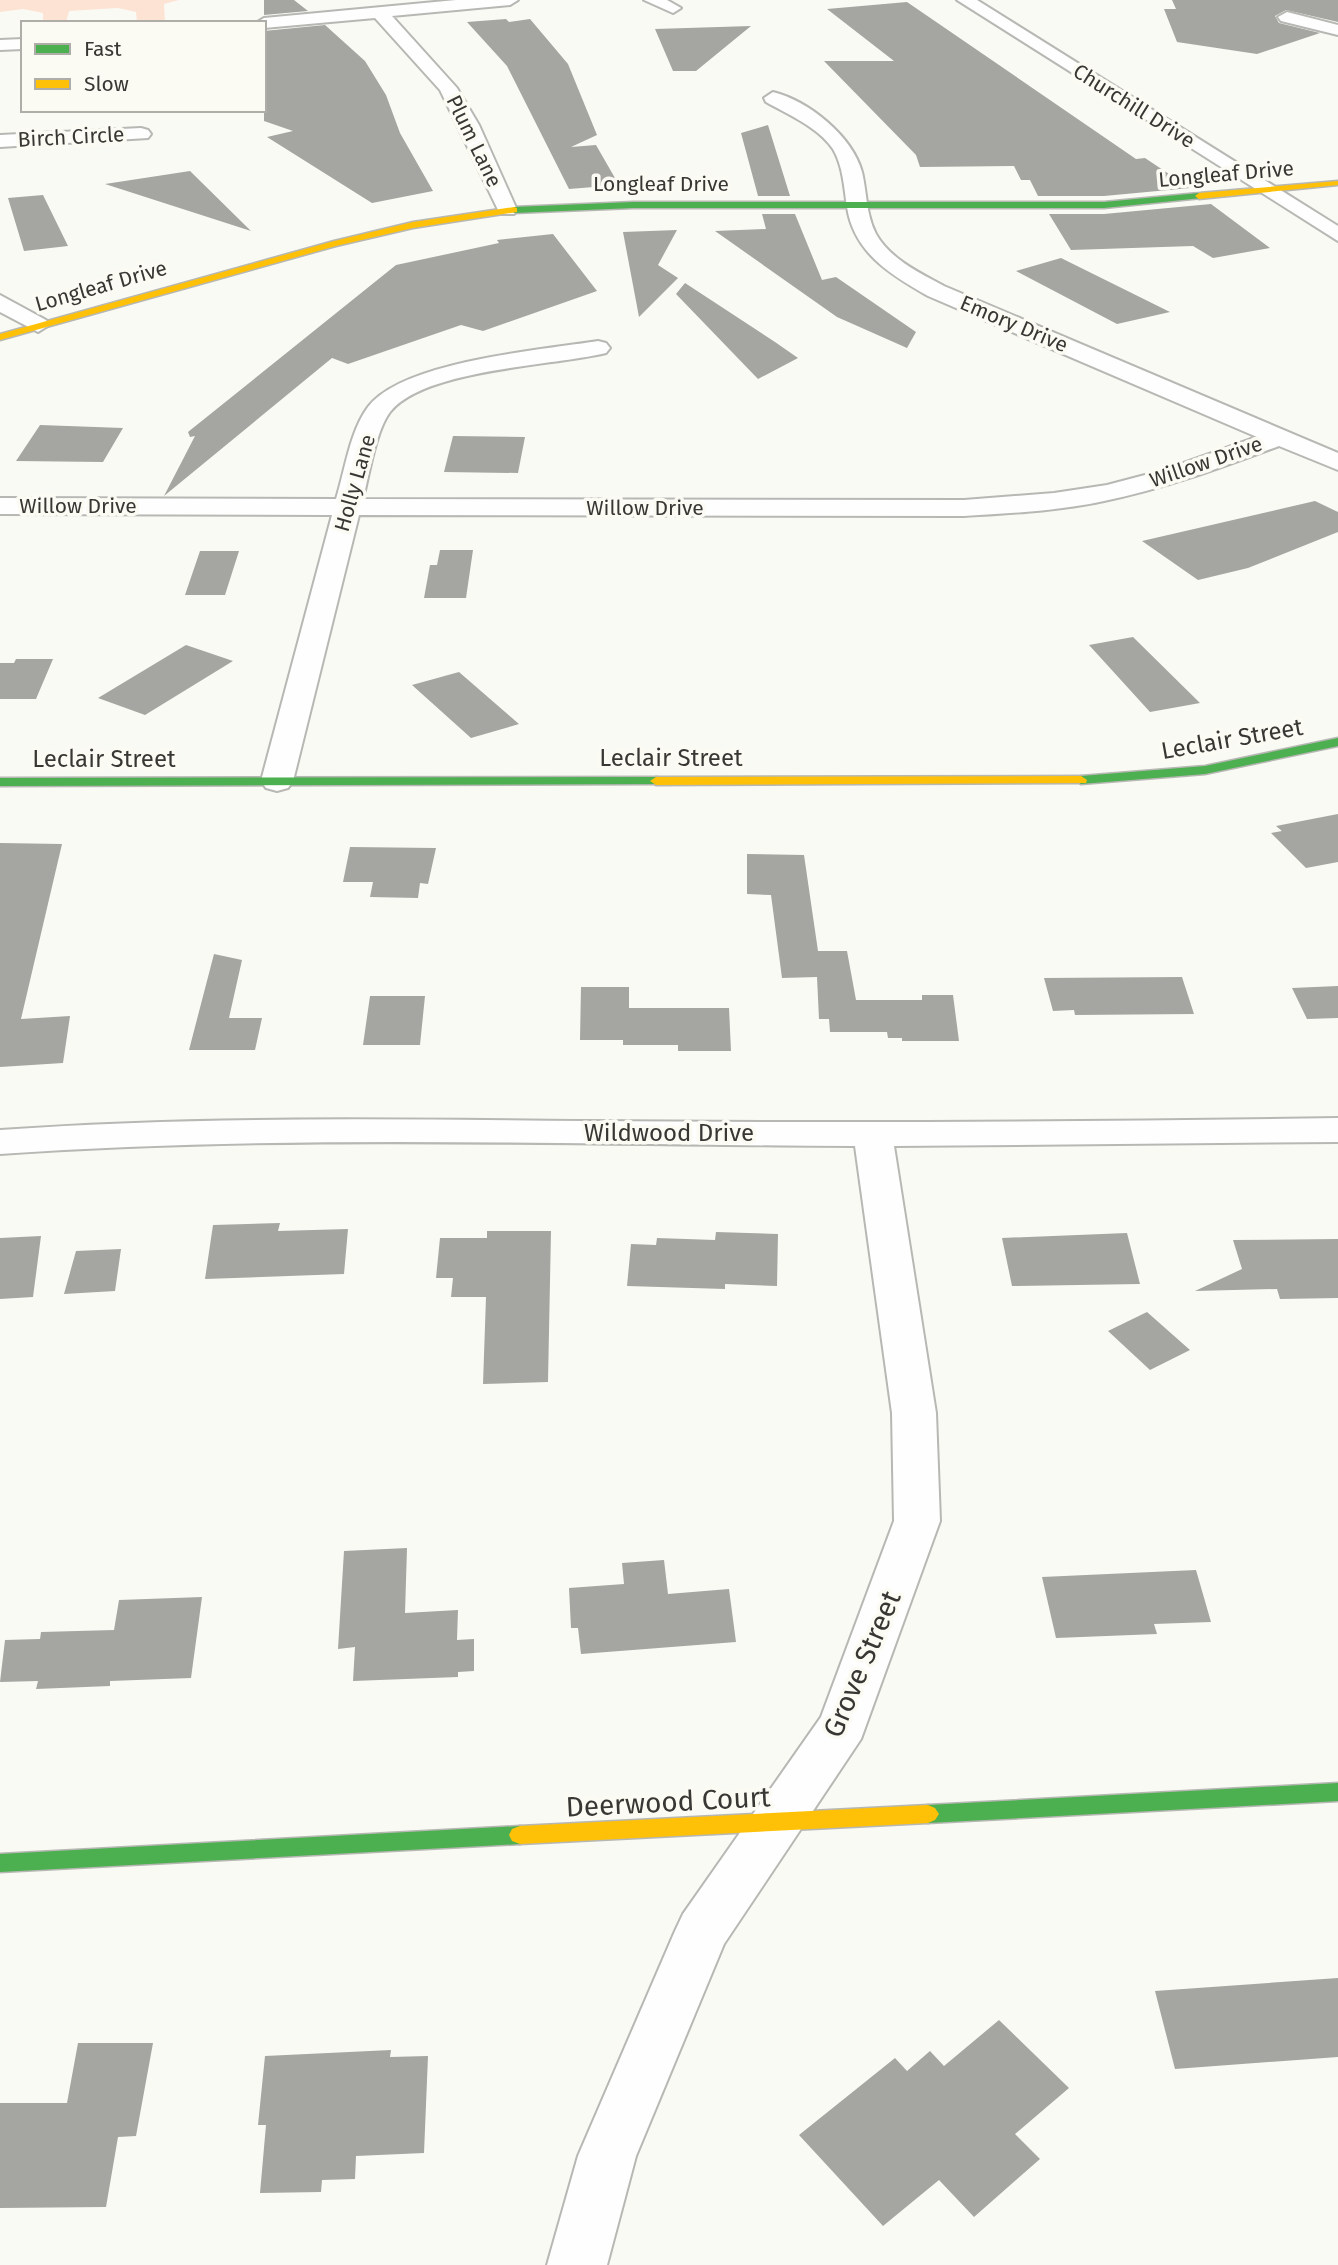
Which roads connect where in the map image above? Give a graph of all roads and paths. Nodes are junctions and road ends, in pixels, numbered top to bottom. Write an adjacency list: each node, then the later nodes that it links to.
1 (510, 0): 5 (street)
2 (652, 0): 4 (street)
3 (965, 0): 15 (street, Churchill Drive)
4 (673, 8)
5 (379, 12): 7 (street); 17 (street, Plum Lane)
6 (1287, 18): 8 (street)
7 (266, 23)
8 (1338, 30)
9 (21, 44): 10 (street)
10 (0, 45)
11 (773, 98): 16 (street, Emory Drive)
12 (141, 134): 13 (street, Birch Circle)
13 (0, 141)
14 (1338, 183): 15 (street, Longleaf Drive)
15 (1270, 191): 16 (street, Longleaf Drive); 18 (street, Churchill Drive)
16 (860, 207): 17 (street, Longleaf Drive); 23 (street, Emory Drive)
17 (507, 211): 20 (street, Longleaf Drive)
18 (1338, 235)
19 (0, 302): 20 (street)
20 (38, 326): 21 (street, Longleaf Drive)
21 (0, 337)
22 (598, 348): 26 (street, Holly Lane)
23 (1280, 437): 24 (street, Emory Drive); 26 (street, Willow Drive)
24 (1338, 462)
25 (0, 506): 26 (street, Willow Drive)
26 (346, 508): 28 (street, Holly Lane)
27 (1338, 742): 28 (street, Leclair Street)
28 (277, 781): 29 (street, Leclair Street)
29 (0, 782)
30 (1338, 1130): 31 (street, Wildwood Drive)
31 (873, 1135): 32 (street, Wildwood Drive); 34 (street, Grove Street)
32 (0, 1142)
33 (1338, 1793): 34 (street, Deerwood Court)
34 (776, 1822): 35 (street, Deerwood Court); 36 (street, Grove Street)
35 (0, 1863)
36 (577, 2265)

